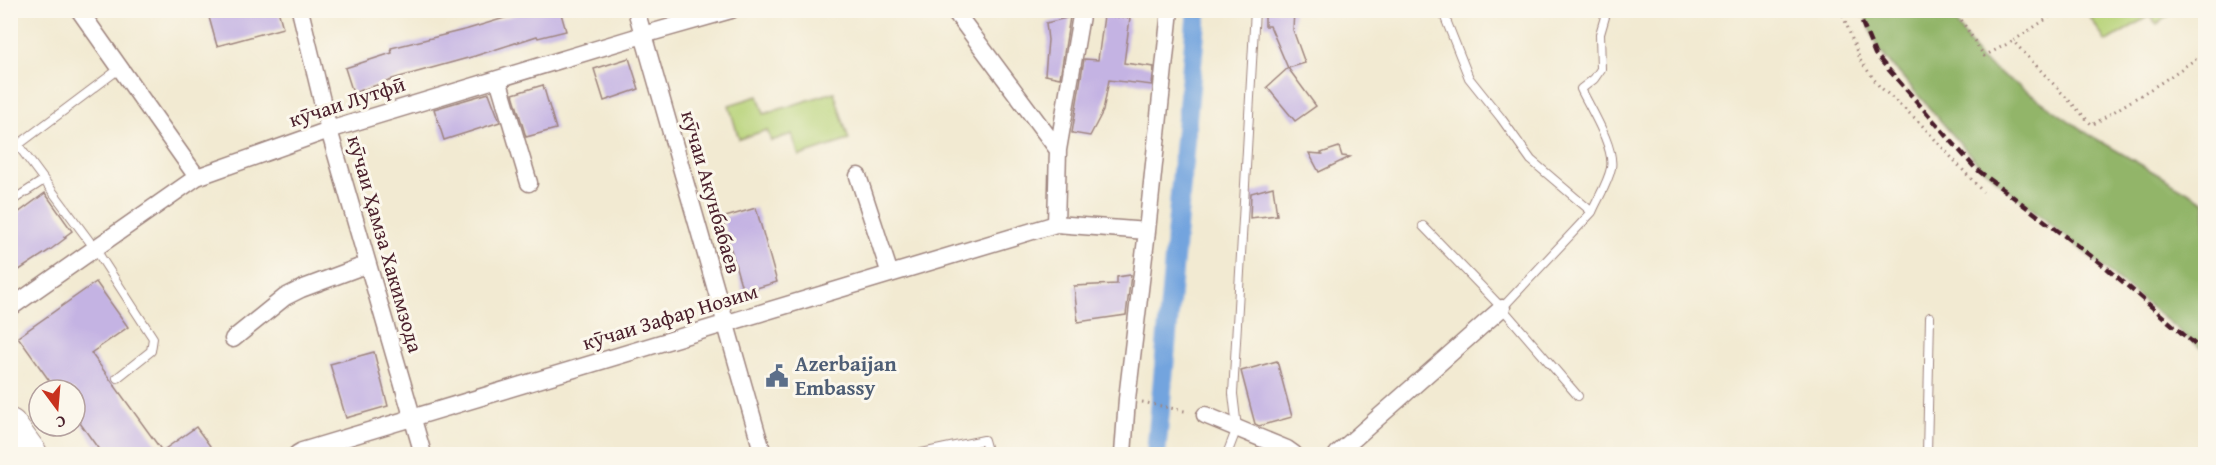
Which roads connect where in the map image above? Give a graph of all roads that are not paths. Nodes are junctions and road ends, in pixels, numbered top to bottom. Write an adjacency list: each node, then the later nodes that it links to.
1 (80, 10): 12 (street)
2 (300, 10): 14 (street, кӯчаи Ҳамза Хакимзода)
3 (636, 10): 11 (street, кӯчаи Акунбабаев)
4 (731, 10): 11 (street, кӯчаи Лутфӣ)
5 (954, 10): 17 (street)
6 (1082, 10): 17 (street)
7 (1170, 10): 26 (street)
8 (1256, 10): 40 (lane)
9 (1442, 10): 23 (lane)
10 (1607, 10): 23 (lane)
11 (643, 34): 13 (street, кӯчаи Лутфӣ); 33 (street, кӯчаи Акунбабаев)
12 (119, 69): 16 (lane); 19 (street)
13 (498, 79): 14 (street, кӯчаи Лутфӣ); 21 (street)
14 (329, 130): 19 (street, кӯчаи Лутфӣ); 28 (street, кӯчаи Ҳамза Хакимзода)
15 (10, 134): 16 (lane)
16 (18, 146): 20 (lane)
17 (1058, 150): 24 (street)
18 (858, 176): 29 (street)
19 (198, 177): 27 (street, кӯчаи Лутфӣ)
20 (44, 180): 22 (lane); 27 (lane)
21 (529, 183)
22 (10, 202)
23 (1592, 212): 31 (lane)
24 (1056, 224): 26 (street); 29 (street, кӯчаи Зафар Нозим)
25 (1423, 226): 31 (lane)
26 (1147, 231): 47 (street)
27 (96, 250): 30 (street, кӯчаи Лутфӣ); 35 (lane)
28 (368, 264): 34 (street); 38 (street, кӯчаи Ҳамза Хакимзода)
29 (890, 274): 33 (street, кӯчаи Зафар Нозим)
30 (10, 308)
31 (1502, 308): 36 (lane); 50 (street)
32 (1930, 317): 51 (lane)
33 (726, 324): 38 (street, кӯчаи Зафар Нозим); 44 (street, кӯчаи Акунбабаев)
34 (233, 339)
35 (117, 378)
36 (1578, 396)
37 (1205, 415): 40 (street)
38 (412, 418): 42 (street, кӯчаи Зафар Нозим); 43 (street, кӯчаи Ҳамза Хакимзода)
39 (10, 425): 41 (highway)
40 (1237, 428): 48 (lane); 49 (street)
41 (31, 454)
42 (297, 454)
43 (423, 454)
44 (763, 454)
45 (917, 454): 46 (lane)
46 (988, 454)
47 (1123, 454)
48 (1227, 454)
49 (1294, 454)
50 (1337, 454)
51 (1927, 454)

